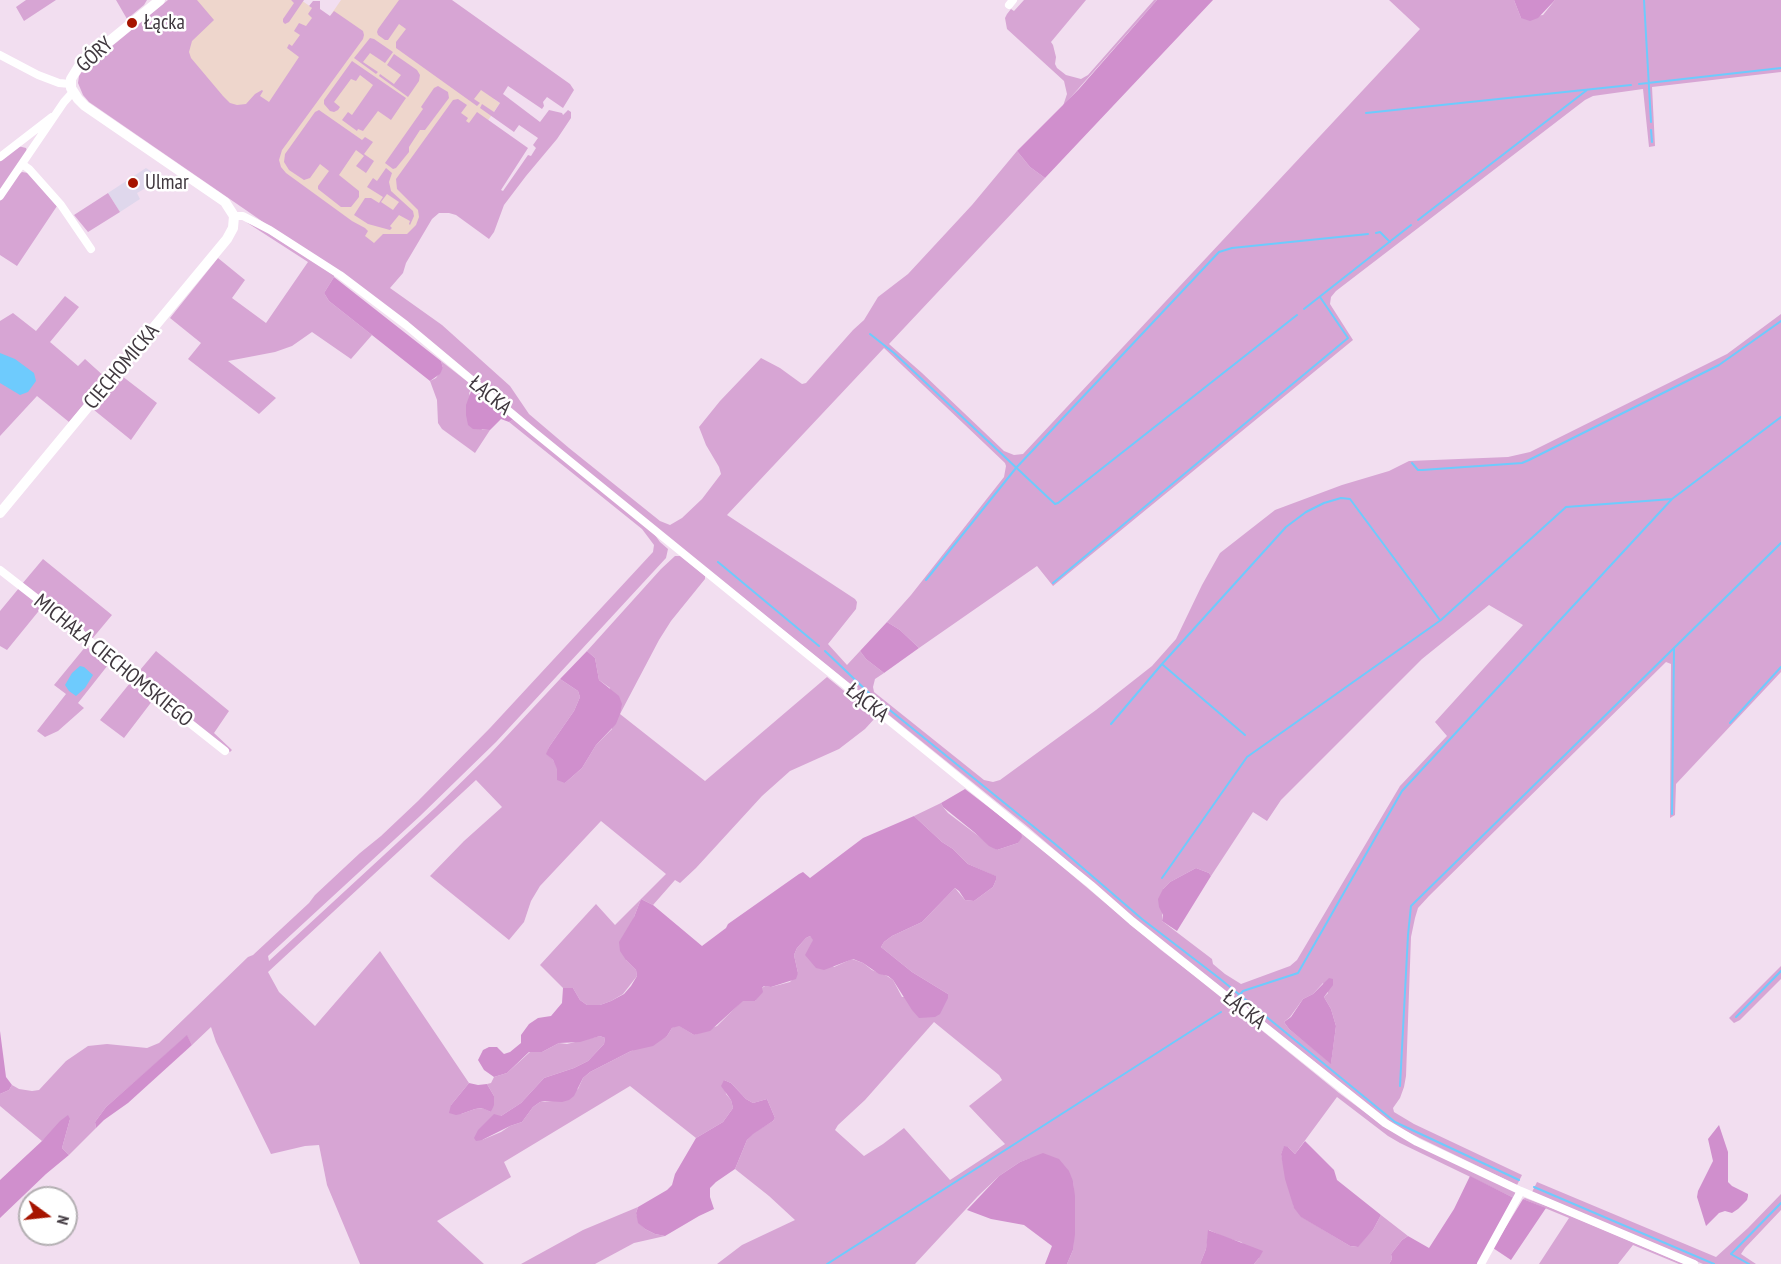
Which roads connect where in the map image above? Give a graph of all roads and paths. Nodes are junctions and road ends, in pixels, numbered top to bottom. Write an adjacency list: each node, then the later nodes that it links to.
1 (160, 0): 3 (street, GÓRY)
2 (0, 55): 3 (street, ŁĄCKA)
3 (72, 88): 4 (street); 8 (street, ŁĄCKA)
4 (57, 113): 5 (street); 6 (street)
5 (0, 157)
6 (22, 164): 7 (street); 9 (street)
7 (0, 196)
8 (234, 216): 10 (street, CIECHOMICKA); 13 (street, ŁĄCKA)
9 (91, 249)
10 (0, 513)
11 (0, 570): 12 (street, MICHAŁA CIECHOMSKIEGO)
12 (225, 751)
13 (1521, 1191): 14 (street); 15 (street, ŁĄCKA)
14 (1481, 1264)
15 (1694, 1264)

